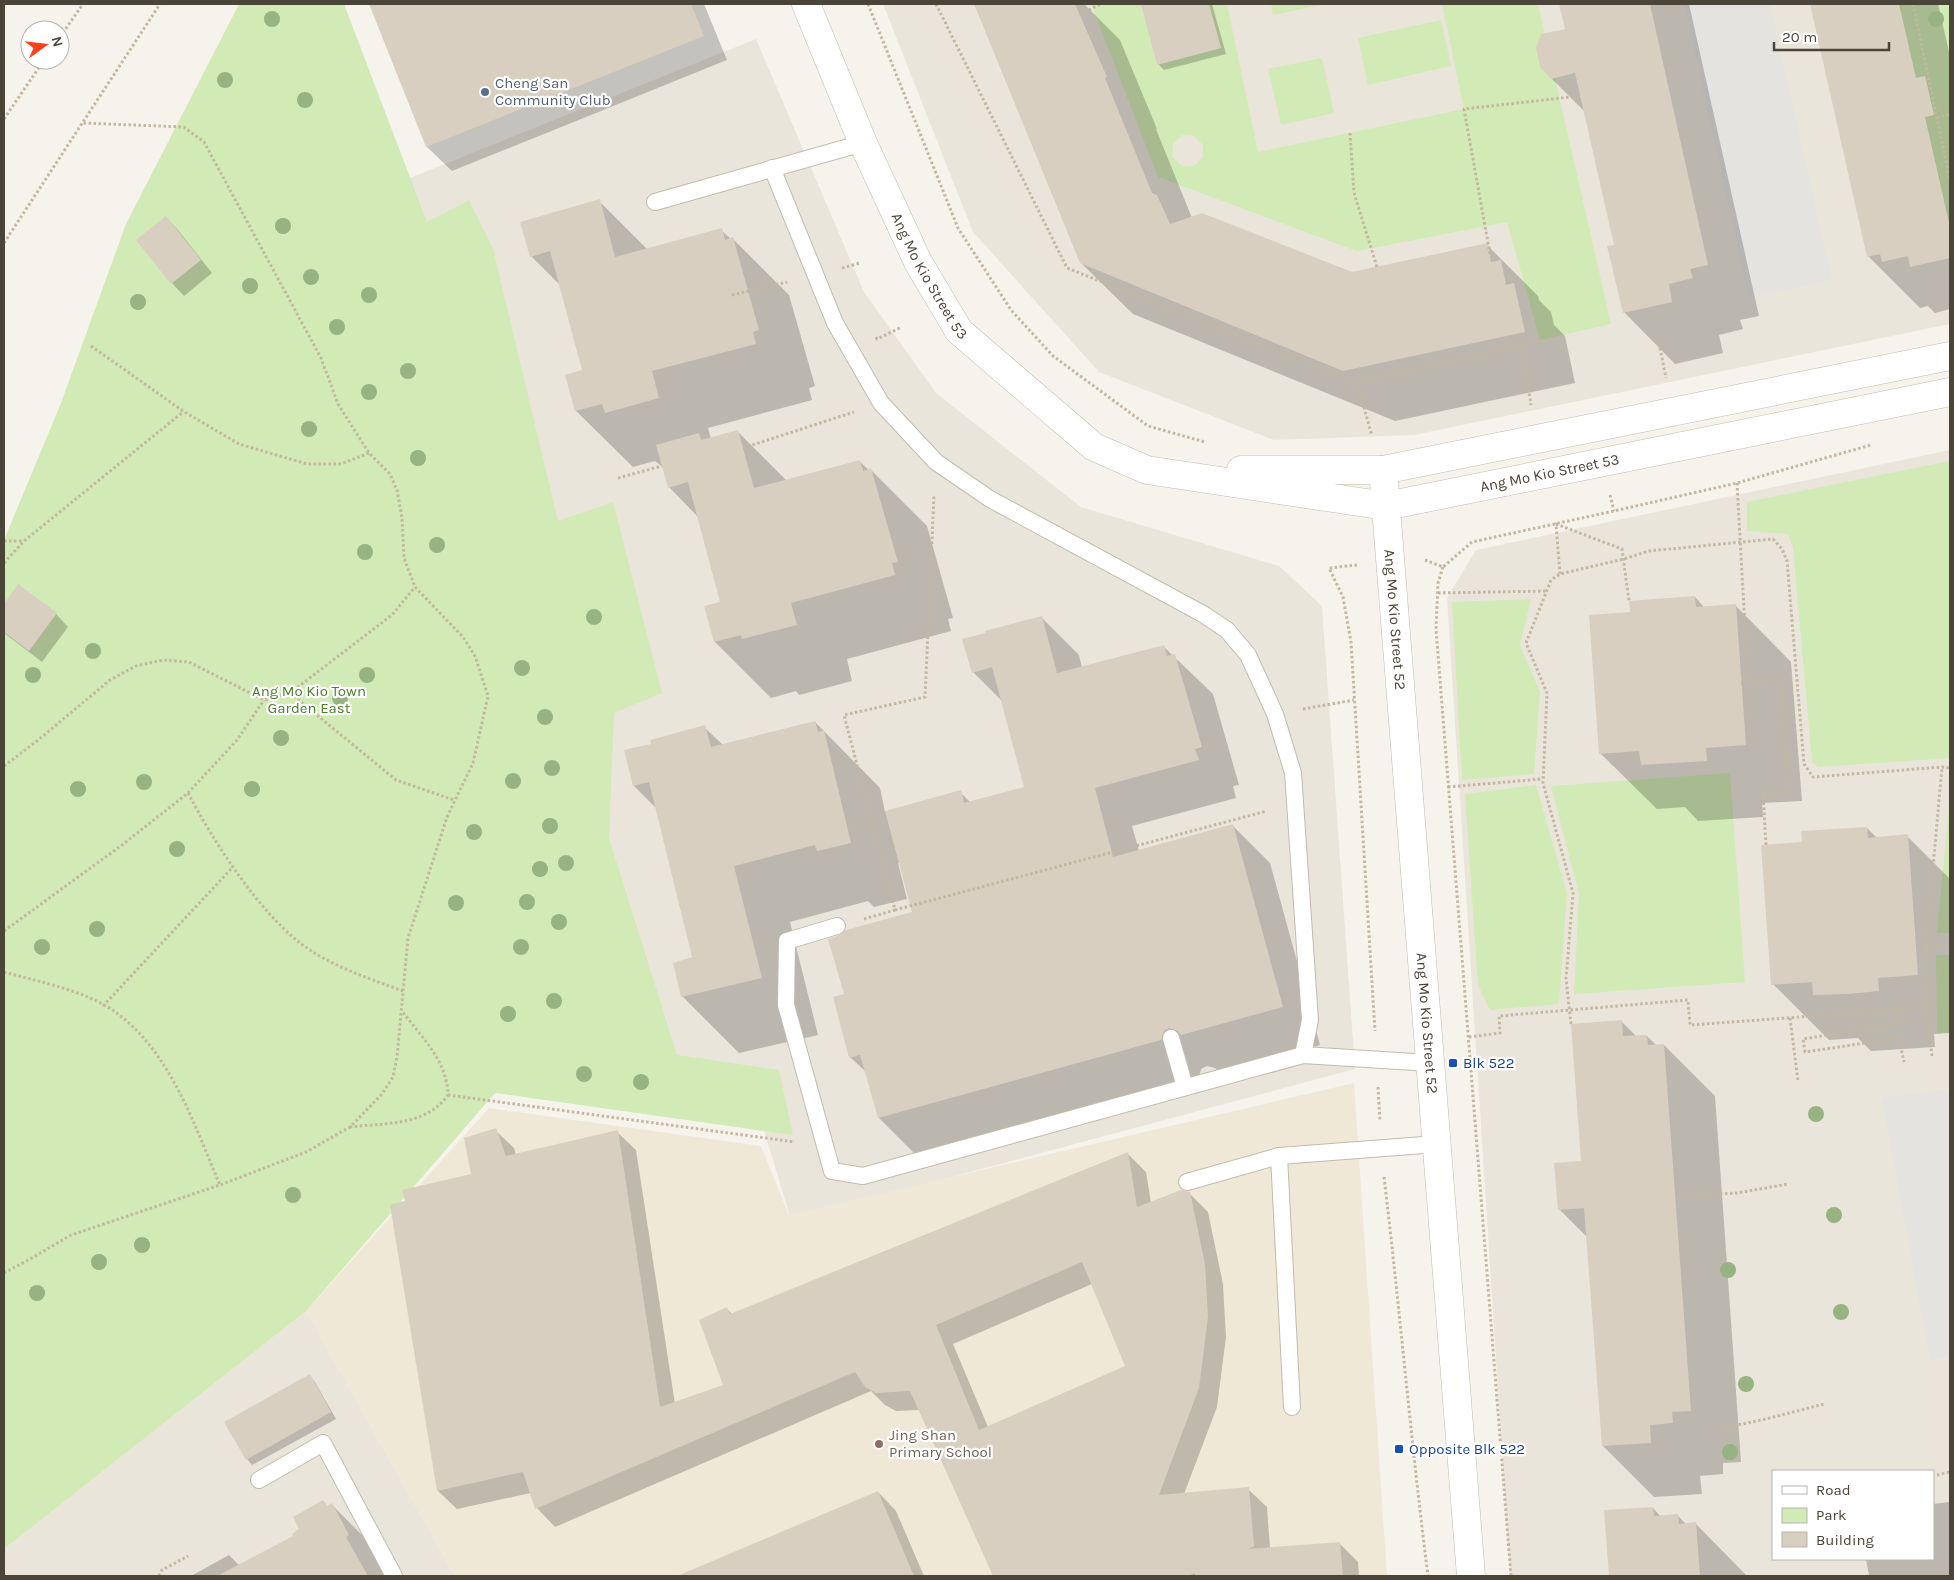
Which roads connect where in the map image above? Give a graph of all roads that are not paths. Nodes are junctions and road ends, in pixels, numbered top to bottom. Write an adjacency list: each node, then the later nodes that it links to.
1 (806, 4): 2 (street, Ang Mo Kio Street 53)
2 (863, 143): 3 (lane); 7 (street, Ang Mo Kio Street 53)
3 (772, 168): 4 (lane); 12 (lane)
4 (655, 202)
5 (1950, 356): 8 (street, Ang Mo Kio Street 53)
6 (1950, 392): 9 (street, Ang Mo Kio Street 53)
7 (1147, 470): 8 (street, Ang Mo Kio Street 53); 9 (street, Ang Mo Kio Street 53)
8 (1382, 470): 9 (street, Ang Mo Kio Street 52)
9 (1386, 506): 13 (street, Ang Mo Kio Street 52)
10 (837, 926): 14 (lane)
11 (1171, 1038): 14 (lane)
12 (1303, 1055): 13 (lane); 14 (lane)
13 (1430, 1063): 15 (street, Ang Mo Kio Street 52)
14 (1185, 1087)
15 (1437, 1144): 16 (lane); 21 (street, Ang Mo Kio Street 52)
16 (1279, 1156): 17 (lane); 18 (lane)
17 (1187, 1182)
18 (1292, 1407)
19 (259, 1480): 20 (lane)
20 (394, 1576)
21 (1471, 1576)

